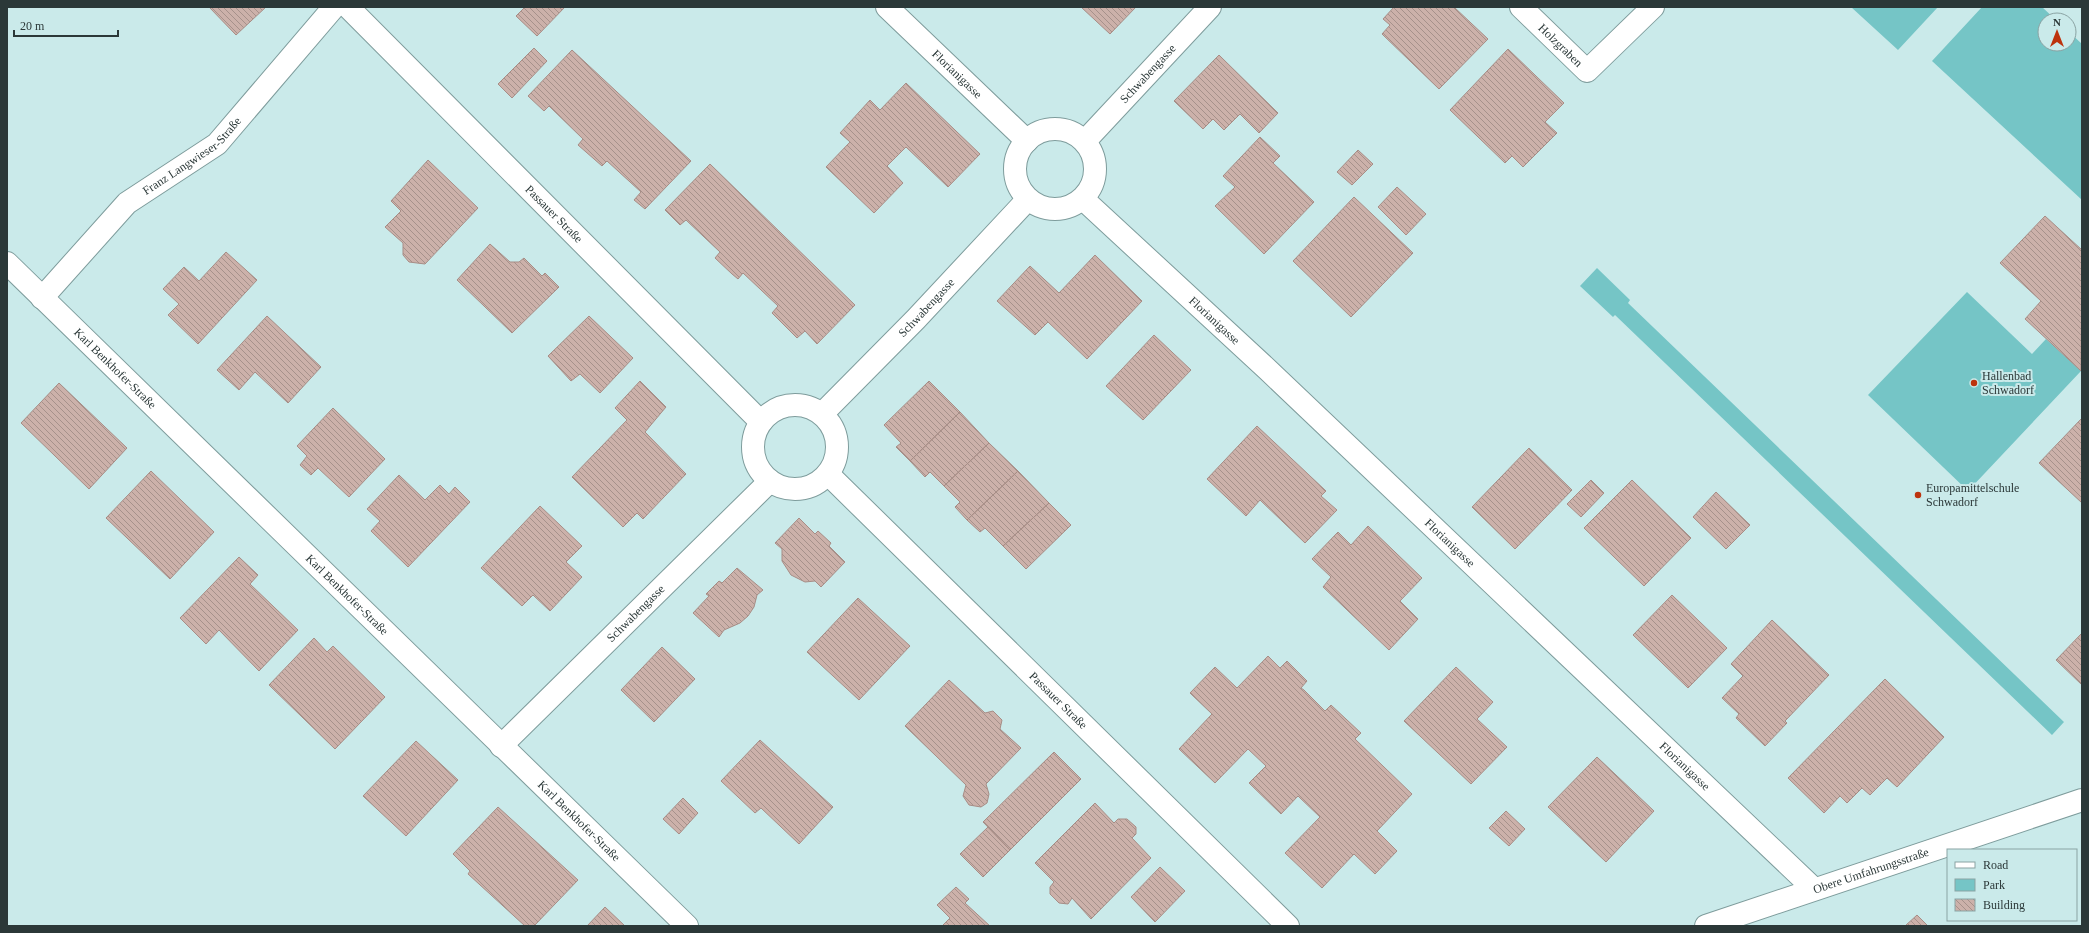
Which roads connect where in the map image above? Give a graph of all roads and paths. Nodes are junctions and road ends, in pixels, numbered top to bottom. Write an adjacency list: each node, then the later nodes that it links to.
1 (334, 7): 12 (street, Franz Langwieser-Straße)
2 (348, 7): 14 (street, Passauer Straße)
3 (887, 7): 7 (street, Florianigasse)
4 (1210, 7): 8 (street, Schwabengasse)
5 (1521, 7): 6 (street, Holzgraben)
6 (1653, 7)
7 (1027, 141): 8 (street); 9 (street)
8 (1085, 141): 10 (street)
9 (1028, 199): 10 (street); 13 (street, Schwabengasse)
10 (1083, 199): 19 (street, Florianigasse)
11 (7, 263): 12 (street, Karl Benkhofer-Straße)
12 (42, 298): 17 (street, Karl Benkhofer-Straße)
13 (822, 414): 14 (street); 15 (street)
14 (761, 422): 16 (street)
15 (828, 474): 16 (street); 21 (street, Passauer Straße)
16 (770, 481): 17 (street, Schwabengasse)
17 (501, 746): 20 (street, Karl Benkhofer-Straße)
18 (2082, 800): 19 (street, Obere Umfahrungsstraße)
19 (1814, 889): 22 (street, Obere Umfahrungsstraße)
20 (687, 926)
21 (1288, 926)
22 (1706, 926)

